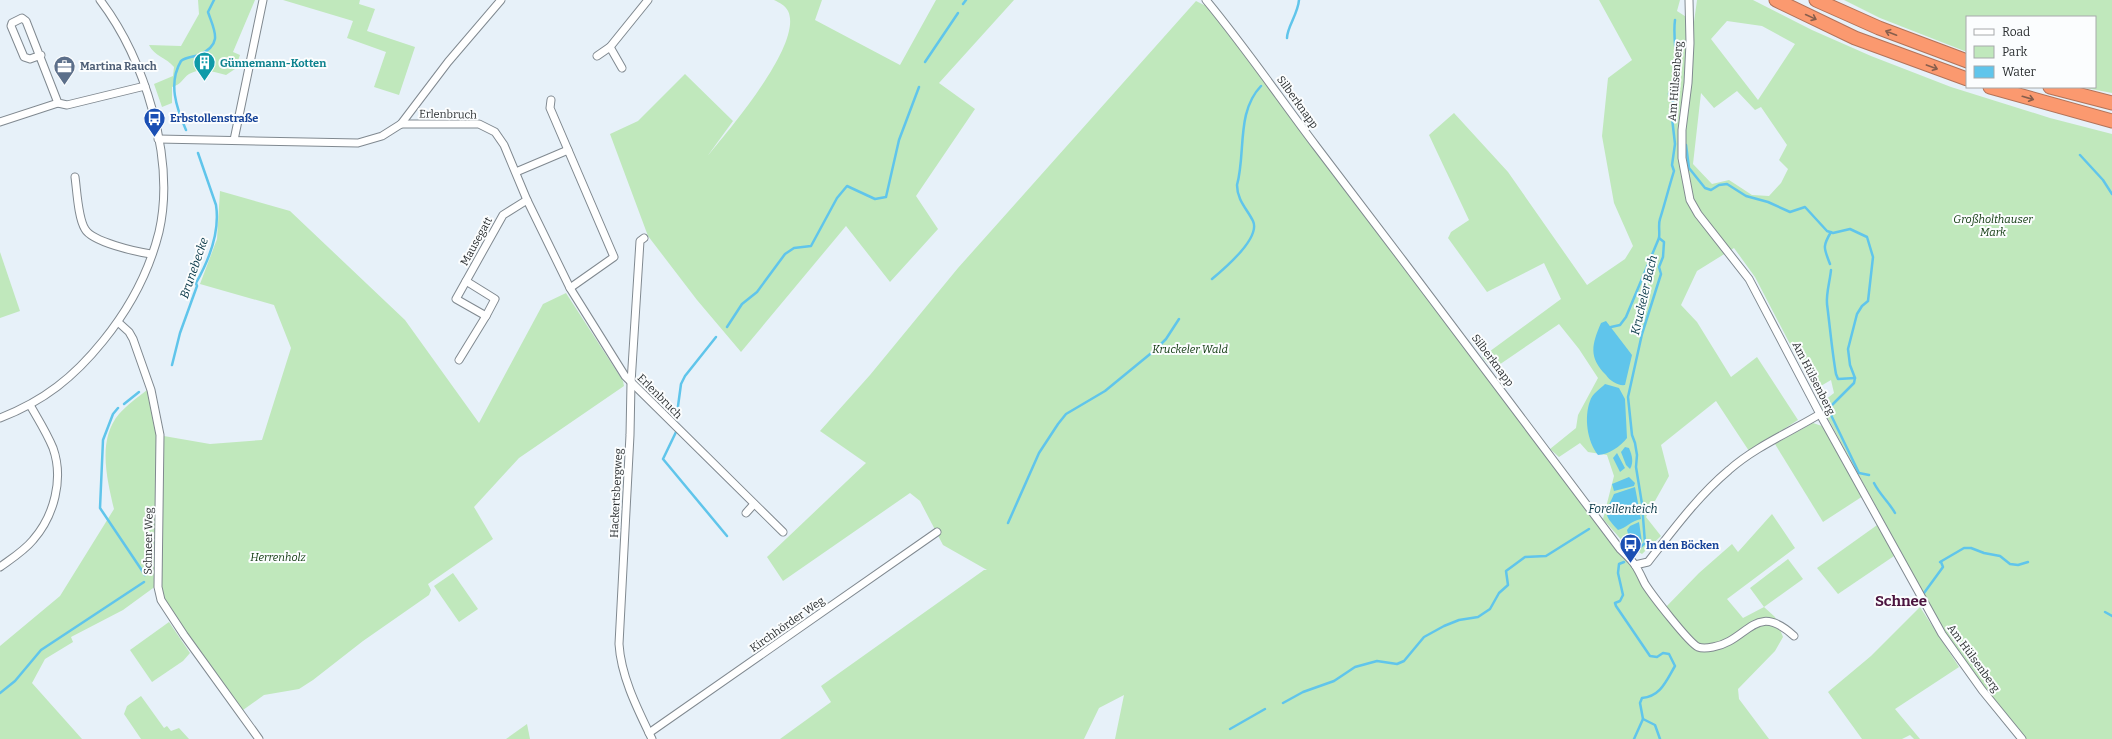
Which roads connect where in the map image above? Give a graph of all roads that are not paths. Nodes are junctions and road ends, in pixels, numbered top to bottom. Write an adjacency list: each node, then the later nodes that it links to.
1 (100, 0): 15 (street)
2 (263, 0): 25 (street)
3 (501, 0): 23 (street)
4 (648, 0): 9 (street)
5 (1206, 0): 45 (street, Silberknapp)
6 (1689, 0): 39 (street, Am Hülsenberg)
7 (1776, 0): 14 (highway, one-way to 14)
8 (1816, 0): 12 (highway, one-way to 8)
9 (610, 47): 11 (street); 13 (street)
10 (41, 56): 10 (street); 19 (street)
11 (597, 56)
12 (1966, 61)
13 (622, 68)
14 (1966, 79)
15 (145, 86): 19 (street); 24 (street)
16 (1994, 88): 21 (highway, one-way to 21)
17 (2054, 88): 20 (highway)
18 (551, 100): 26 (street)
19 (58, 103): 22 (street)
20 (2112, 103)
21 (2112, 121)
22 (0, 122)
23 (401, 124): 25 (street); 27 (street, Erlenbruch)
24 (158, 139): 25 (street); 31 (street)
25 (234, 140)
26 (568, 150): 27 (street); 33 (street)
27 (516, 172): 29 (street, Erlenbruch)
28 (75, 177): 31 (street)
29 (527, 200): 32 (street, Mausegatt); 33 (street, Erlenbruch)
30 (642, 239): 37 (street, Hackertsbergweg)
31 (151, 254): 35 (street)
32 (466, 281): 34 (street, Mausegatt); 34 (street, Mausegatt)
33 (570, 288): 37 (street, Erlenbruch)
34 (486, 316): 36 (street, Mausegatt)
35 (118, 322): 38 (street); 49 (street, Schneer Weg)
36 (459, 360)
37 (631, 383): 41 (street, Erlenbruch); 48 (street, Hackertsbergweg)
38 (30, 405): 40 (street); 46 (street)
39 (1820, 414): 45 (street); 50 (street, Am Hülsenberg)
40 (0, 418)
41 (754, 504): 42 (street); 43 (street, Erlenbruch)
42 (746, 513)
43 (783, 532)
44 (937, 532): 48 (street, Kirchhörder Weg)
45 (1635, 565): 47 (street, Silberknapp)
46 (1, 566)
47 (1794, 636)
48 (651, 736)
49 (259, 739)
50 (2022, 739)

